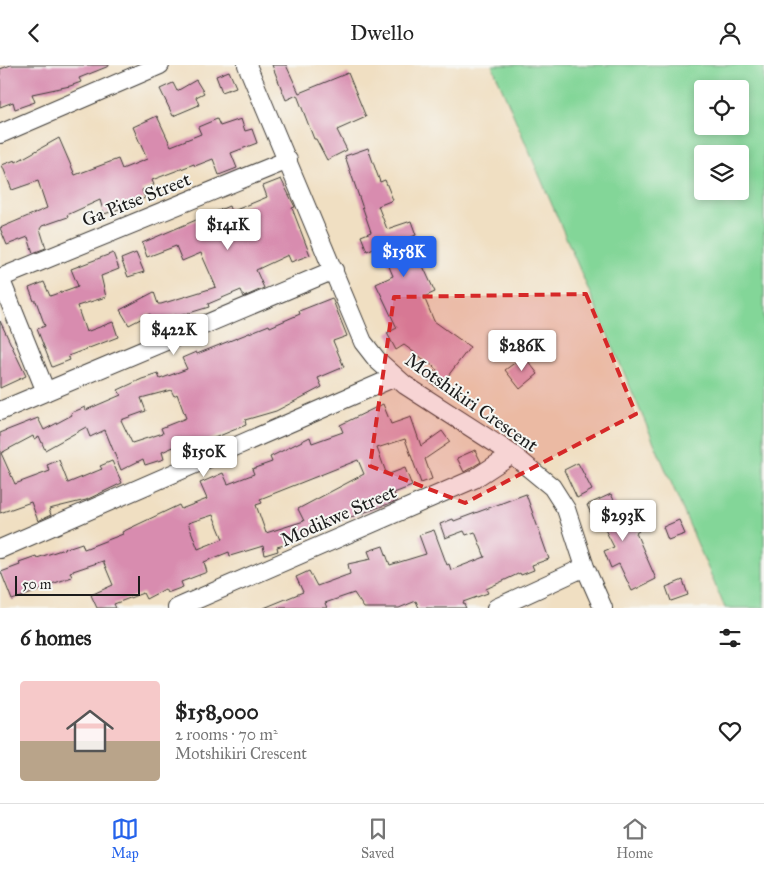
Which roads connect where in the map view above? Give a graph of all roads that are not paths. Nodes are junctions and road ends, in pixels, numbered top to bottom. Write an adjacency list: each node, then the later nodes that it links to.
1 (160, 65): 3 (street)
2 (247, 65): 4 (street, Motshikiri Crescent)
3 (0, 134)
4 (288, 159): 5 (street, Motshikiri Crescent); 6 (street, Ga Pitse Street)
5 (334, 270): 7 (street, Motshikiri Crescent); 8 (street)
6 (0, 278): 8 (street)
7 (395, 377): 10 (street, Motshikiri Crescent); 11 (street)
8 (46, 392): 9 (street)
9 (0, 411)
10 (512, 454): 12 (street, Motshikiri Crescent); 13 (street, Modikwe Street)
11 (0, 549)
12 (585, 567): 14 (street); 15 (street, Motshikiri Crescent)
13 (177, 608)
14 (496, 608)
15 (603, 608)

